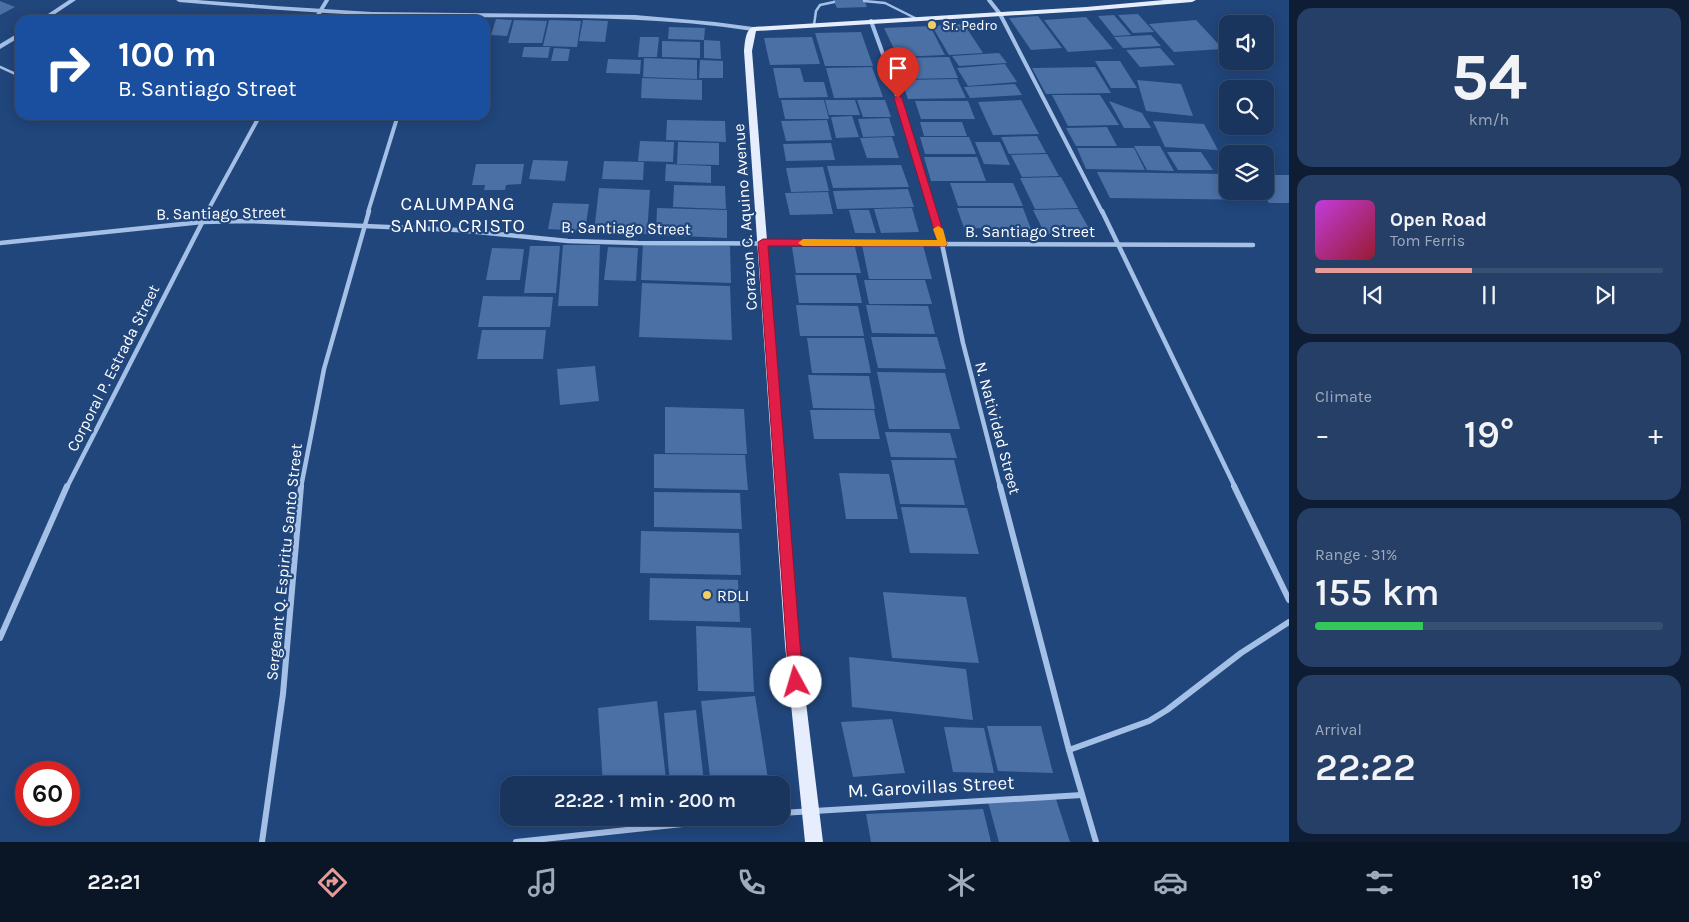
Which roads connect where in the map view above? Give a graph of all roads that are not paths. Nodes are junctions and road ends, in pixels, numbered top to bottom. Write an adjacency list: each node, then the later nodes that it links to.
1 (72, 0): 10 (street)
2 (179, 0): 8 (street)
3 (327, 0): 8 (street)
4 (989, 0): 9 (street)
5 (1192, 0): 9 (main road)
6 (864, 1): 14 (lane)
7 (834, 2): 16 (lane)
8 (320, 12): 11 (street); 12 (street)
9 (1000, 14): 14 (main road); 29 (street)
10 (50, 15)
11 (318, 15)
12 (386, 15)
13 (490, 17): 17 (street)
14 (917, 19): 15 (main road)
15 (871, 21): 16 (main road); 28 (street, N. Natividad Street)
16 (814, 25): 17 (main road)
17 (753, 29): 27 (main road, Corazon C. Aquino Avenue)
18 (15, 37): 19 (street)
19 (0, 47)
20 (0, 67): 21 (lane)
21 (15, 74)
22 (257, 120): 24 (street, Corporal P. Estrada Street)
23 (396, 120): 25 (street, Sergeant Q. Espiritu Santo Street)
24 (202, 222): 25 (street, B. Santiago Street); 26 (street, B. Santiago Street); 33 (street, Corporal P. Estrada Street)
25 (364, 227): 27 (street, B. Santiago Street); 39 (street, Sergeant Q. Espiritu Santo Street)
26 (0, 242)
27 (763, 242): 28 (street, B. Santiago Street); 36 (main road, Corazon C. Aquino Avenue)
28 (942, 244): 29 (street, B. Santiago Street); 34 (street, N. Natividad Street)
29 (1118, 244): 30 (street, B. Santiago Street); 31 (street)
30 (1253, 245)
31 (1289, 600)
32 (1289, 622): 34 (street)
33 (0, 638)
34 (1070, 750): 35 (street, N. Natividad Street)
35 (1082, 795): 36 (street, M. Garovillas Street); 42 (street, N. Natividad Street)
36 (809, 810): 37 (street, M. Garovillas Street); 41 (main road, Corazon C. Aquino Avenue)
37 (790, 812)
38 (664, 826): 40 (street)
39 (262, 842)
40 (516, 842)
41 (814, 842)
42 (1096, 842)

